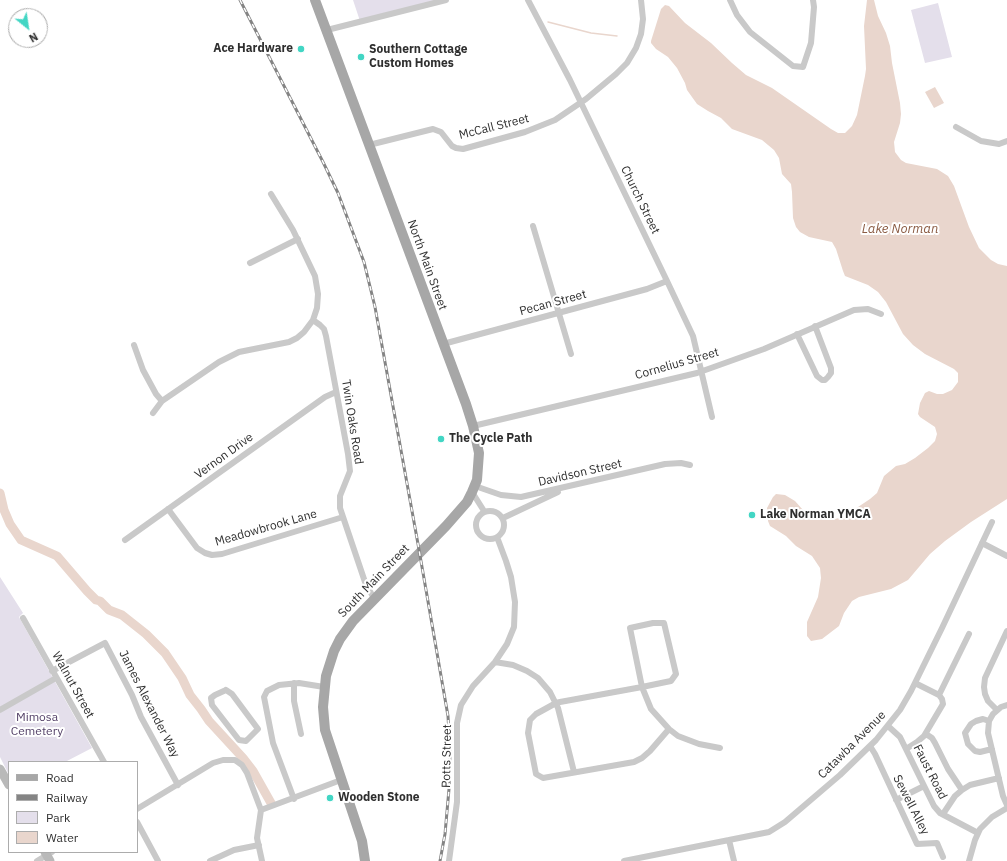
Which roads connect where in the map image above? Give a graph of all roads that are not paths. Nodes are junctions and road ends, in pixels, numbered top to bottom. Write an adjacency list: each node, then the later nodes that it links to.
1 (315, 0): 7 (main road, North Main Street)
2 (446, 0): 7 (street)
3 (528, 0): 8 (street, Church Street)
4 (641, 0): 8 (street, McCall Street)
5 (730, 0): 6 (street)
6 (813, 0)
7 (327, 30): 11 (main road, North Main Street)
8 (580, 104): 11 (street, McCall Street); 16 (street, Church Street)
9 (956, 127): 10 (street)
10 (1007, 141)
11 (369, 144): 22 (main road, North Main Street)
12 (271, 194): 14 (street)
13 (533, 226): 17 (street)
14 (298, 239): 15 (street); 19 (street)
15 (250, 263)
16 (668, 281): 17 (street, Pecan Street); 25 (street, Church Street)
17 (559, 312): 22 (street, Pecan Street); 24 (street)
18 (881, 314): 20 (street, Cornelius Street)
19 (313, 320): 26 (street, Twin Oaks Road); 27 (street)
20 (814, 326): 21 (street, Cornelius Street); 21 (street)
21 (797, 334): 25 (street, Cornelius Street)
22 (444, 344): 30 (main road, North Main Street)
23 (134, 345): 27 (street)
24 (571, 354)
25 (701, 371): 29 (street, Church Street); 30 (street, Cornelius Street)
26 (336, 392): 34 (street, Vernon Drive); 36 (street, Twin Oaks Road)
27 (162, 401): 28 (street)
28 (153, 413)
29 (712, 417)
30 (473, 426): 33 (main road, North Main Street)
31 (690, 465): 32 (street, Davidson Street)
32 (571, 486): 33 (street, Davidson Street); 37 (street)
33 (474, 489): 35 (street); 39 (main road, North Main Street)
34 (168, 509): 36 (street, Meadowbrook Lane); 41 (street, Vernon Drive)
35 (484, 511): 37 (street); 40 (street)
36 (343, 517): 44 (street, Twin Oaks Road)
37 (503, 518): 40 (street)
38 (992, 522): 42 (street, Catawba Avenue)
39 (440, 532): 44 (main road, South Main Street)
40 (497, 537): 48 (street, Potts Street)
41 (125, 540)
42 (982, 543): 43 (street); 51 (street, Catawba Avenue)
43 (1007, 556)
44 (374, 598): 53 (main road, South Main Street)
45 (23, 618): 49 (street, Walnut Street)
46 (1007, 631): 59 (street)
47 (969, 634): 55 (street)
48 (495, 662): 56 (street); 98 (street, Potts Street)
49 (52, 671): 50 (street, Walnut Street); 77 (street, James Alexander Way)
50 (56, 678): 58 (street); 71 (street, Walnut Street)
51 (915, 683): 55 (street); 62 (street, Catawba Avenue)
52 (294, 684): 53 (street); 61 (street); 65 (street)
53 (324, 686): 75 (main road, South Main Street)
54 (642, 687): 54 (street); 56 (street); 64 (street)
55 (939, 695): 66 (street)
56 (556, 703): 73 (street); 73 (street)
57 (1007, 705): 59 (street)
58 (0, 710)
59 (997, 710): 60 (street)
60 (990, 721): 70 (street); 70 (street)
61 (269, 726): 63 (street); 80 (street)
62 (888, 726): 67 (street, Catawba Avenue); 69 (street, Faust Road)
63 (258, 729): 63 (street)
64 (669, 729): 68 (street); 73 (street)
65 (301, 734)
66 (926, 734): 69 (street); 79 (street)
67 (870, 746): 81 (street, Sewell Alley); 89 (street, Catawba Avenue)
68 (720, 748)
69 (906, 749): 78 (street, Faust Road)
70 (992, 749): 74 (street)
71 (103, 761)
72 (0, 769): 76 (street)
73 (574, 772)
74 (999, 778): 79 (street); 82 (street)
75 (341, 780): 80 (street); 97 (main road, South Main Street)
76 (8, 783)
77 (178, 785): 83 (street); 85 (street)
78 (924, 786): 81 (street); 86 (street, Faust Road)
79 (962, 790): 86 (street)
80 (294, 799): 85 (street)
81 (896, 800): 92 (street, Sewell Alley)
82 (1007, 805)
83 (138, 808)
84 (1007, 808): 88 (street)
85 (261, 810): 90 (street)
86 (943, 814): 88 (street, Faust Road)
87 (138, 824): 94 (street)
88 (978, 833): 101 (street)
89 (729, 840): 99 (street, Catawba Avenue); 100 (street)
90 (259, 844): 95 (street); 96 (street)
91 (49, 855): 93 (street)
92 (943, 857)
93 (37, 861)
94 (158, 861)
95 (210, 861)
96 (262, 861)
97 (365, 861)
98 (449, 861)
99 (624, 861)
100 (734, 861)
101 (969, 861)

